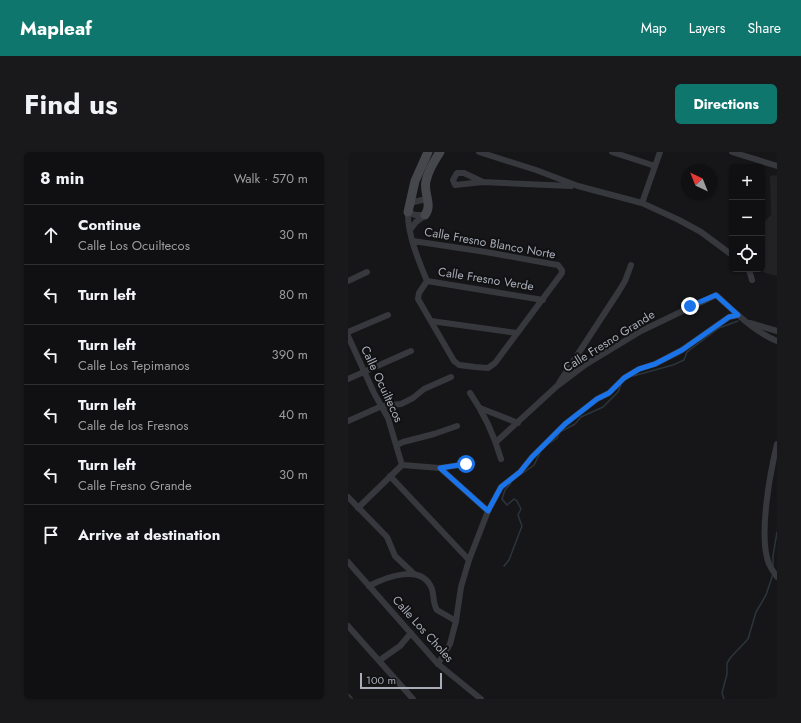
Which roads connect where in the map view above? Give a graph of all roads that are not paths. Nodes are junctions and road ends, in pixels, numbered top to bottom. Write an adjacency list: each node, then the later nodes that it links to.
1 (428, 152): 15 (street)
2 (440, 152): 13 (street)
3 (479, 152): 9 (street)
4 (612, 152): 7 (street)
5 (660, 152): 7 (street)
6 (732, 152): 8 (street)
7 (655, 166): 14 (street)
8 (777, 166)
9 (536, 170): 11 (street); 12 (street)
10 (483, 182): 11 (street)
11 (533, 184): 12 (street)
12 (578, 186): 14 (street)
13 (428, 201): 15 (street); 16 (street)
14 (642, 203): 19 (street)
15 (409, 208): 16 (street); 17 (street)
16 (425, 215): 17 (street)
17 (410, 230): 18 (street)
18 (413, 241): 25 (street); 26 (street, Calle Fresno Blanco Norte)
19 (729, 254)
20 (631, 265): 37 (street, Calle Fresno Grande)
21 (367, 272): 24 (street)
22 (750, 272): 23 (street)
23 (752, 280)
24 (348, 281)
25 (427, 281): 26 (street, Calle Fresno Verde); 29 (street)
26 (542, 300): 33 (street)
27 (388, 315): 32 (street)
28 (738, 315): 30 (street); 38 (street, Calle Fresno Grande); 59 (street)
29 (431, 321): 33 (street); 33 (street)
30 (747, 322): 31 (street); 35 (street)
31 (777, 331)
32 (348, 332)
33 (517, 333)
34 (348, 336): 39 (street, Calle Ocuiltecos)
35 (777, 341)
36 (411, 351): 39 (street)
37 (576, 355): 38 (street); 42 (street, Calle Fresno Grande)
38 (585, 365): 42 (street, Calle Fresno Grande)
39 (364, 372): 41 (street); 44 (street, Calle Ocuiltecos)
40 (451, 377): 44 (street)
41 (348, 379)
42 (557, 386): 47 (street, Calle Fresno Grande)
43 (470, 393): 45 (street)
44 (382, 406): 46 (street); 51 (street, Calle Ocuiltecos)
45 (480, 408): 47 (street); 49 (street)
46 (348, 421)
47 (518, 422): 49 (street, Calle Fresno Grande)
48 (458, 426): 51 (street)
49 (496, 442): 52 (street)
50 (777, 444): 63 (street)
51 (397, 446): 54 (street, Calle Ocuiltecos)
52 (501, 459)
53 (466, 464): 55 (street)
54 (402, 465): 55 (street); 56 (street)
55 (440, 468): 59 (street)
56 (390, 476): 58 (street); 60 (street)
57 (348, 497): 58 (street)
58 (358, 508): 62 (street)
59 (488, 511): 60 (street)
60 (469, 560): 65 (street)
61 (348, 562): 64 (street, Calle Los Choles)
62 (414, 574): 64 (street, Calle Los Choles); 65 (street, Calle Los Choles)
63 (777, 577)
64 (369, 586): 68 (street, Calle Los Choles)
65 (456, 621): 71 (street)
66 (348, 626): 67 (street)
67 (353, 632): 69 (street); 70 (street)
68 (411, 633): 70 (street); 71 (street, Calle Los Choles)
69 (348, 637)
70 (380, 660): 72 (street)
71 (438, 664): 73 (street, Calle Los Choles)
72 (413, 699)
73 (481, 699)

